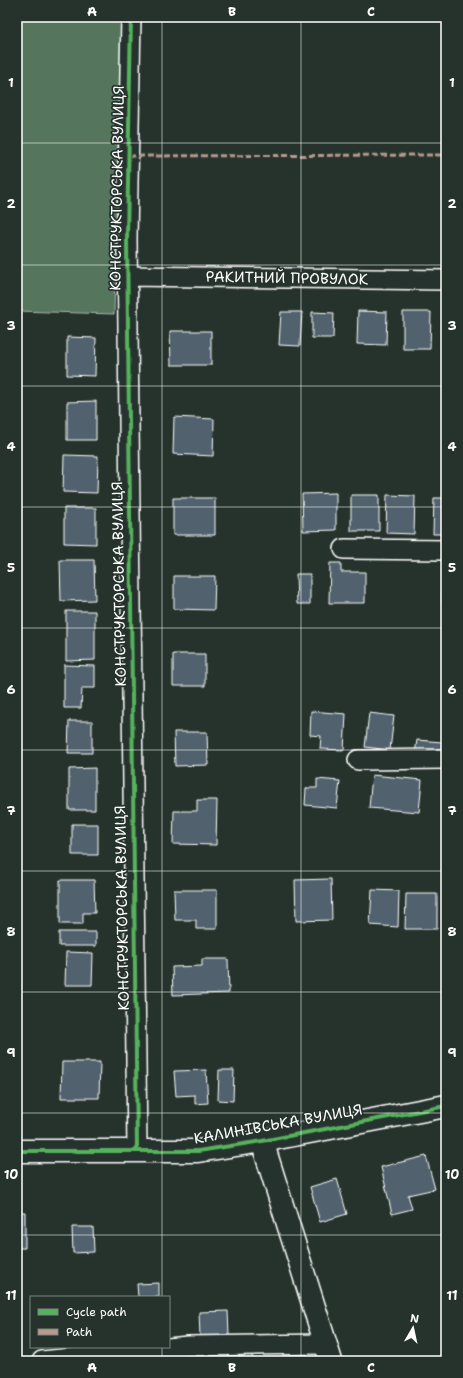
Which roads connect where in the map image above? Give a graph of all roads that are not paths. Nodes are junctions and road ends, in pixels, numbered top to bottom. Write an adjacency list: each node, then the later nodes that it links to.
1 (131, 17): 2 (street, КОНСТРУКТОРСЬКА ВУЛИЦЯ)
2 (128, 276): 3 (street, РАКИТНИЙ ПРОВУЛОК); 11 (street, КОНСТРУКТОРСЬКА ВУЛИЦЯ)
3 (446, 280)
4 (344, 549): 5 (street)
5 (446, 550)
6 (446, 759): 7 (street)
7 (358, 760)
8 (446, 1106): 9 (street, КАЛИНІВСЬКА ВУЛИЦЯ)
9 (262, 1141): 11 (street, КАЛИНІВСЬКА ВУЛИЦЯ); 14 (street)
10 (17, 1151): 11 (street, КАЛИНІВСЬКА ВУЛИЦЯ)
11 (137, 1151)
12 (169, 1348): 15 (street)
13 (170, 1348): 14 (street)
14 (328, 1353)
15 (42, 1361)

